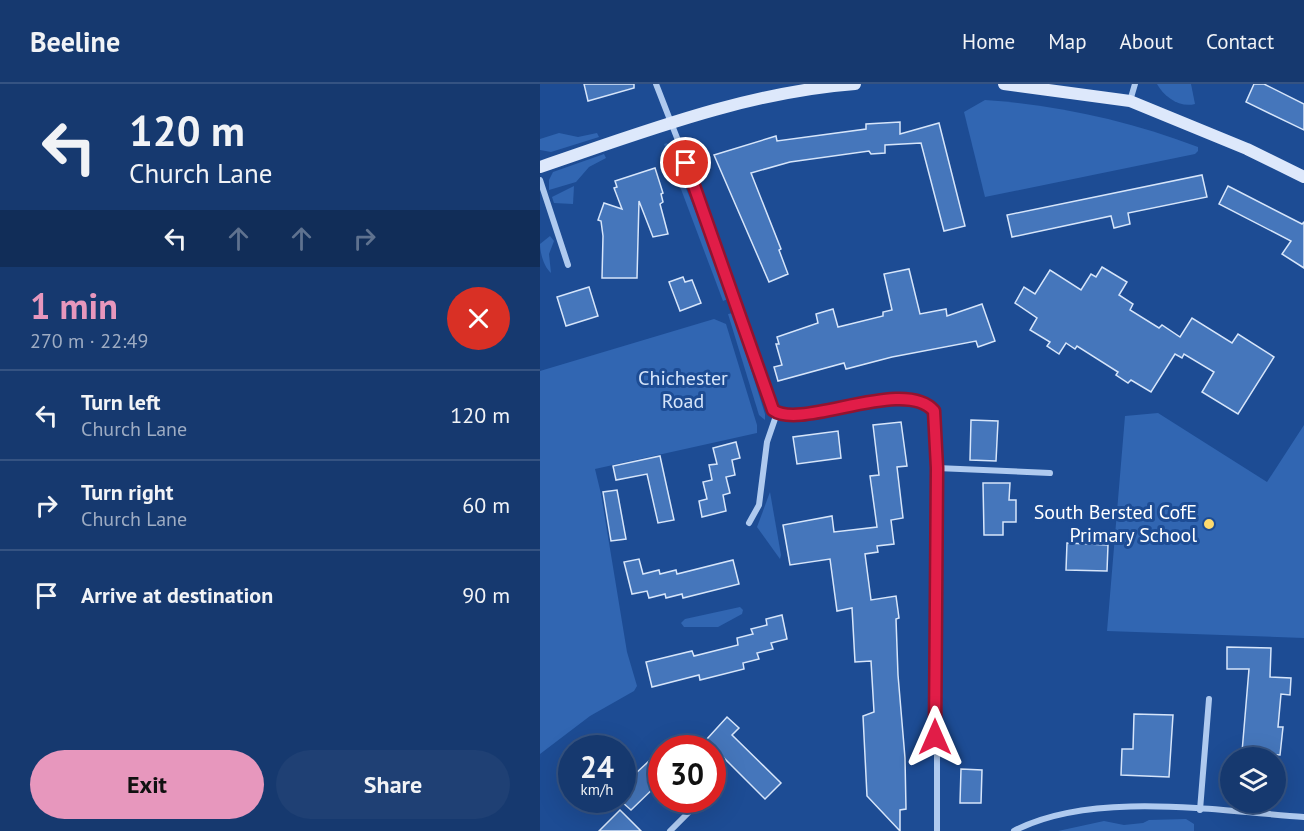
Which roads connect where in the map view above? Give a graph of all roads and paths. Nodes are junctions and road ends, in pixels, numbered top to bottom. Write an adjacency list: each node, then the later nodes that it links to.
1 (656, 84): 7 (street)
2 (855, 84): 5 (street)
3 (1004, 84): 6 (street)
4 (1135, 84): 6 (street)
5 (816, 85): 7 (street)
6 (1130, 101): 9 (street)
7 (670, 123): 8 (street); 12 (street)
8 (540, 166)
9 (1304, 177)
10 (540, 180): 11 (street)
11 (568, 265)
12 (777, 413): 13 (street); 15 (street)
13 (937, 468): 14 (street); 21 (street)
14 (1050, 473)
15 (749, 523)
16 (1209, 699): 17 (street)
17 (1200, 810): 19 (street); 22 (street)
18 (688, 813): 20 (street)
19 (1304, 817)
20 (670, 831)
21 (937, 831)
22 (1014, 831)

